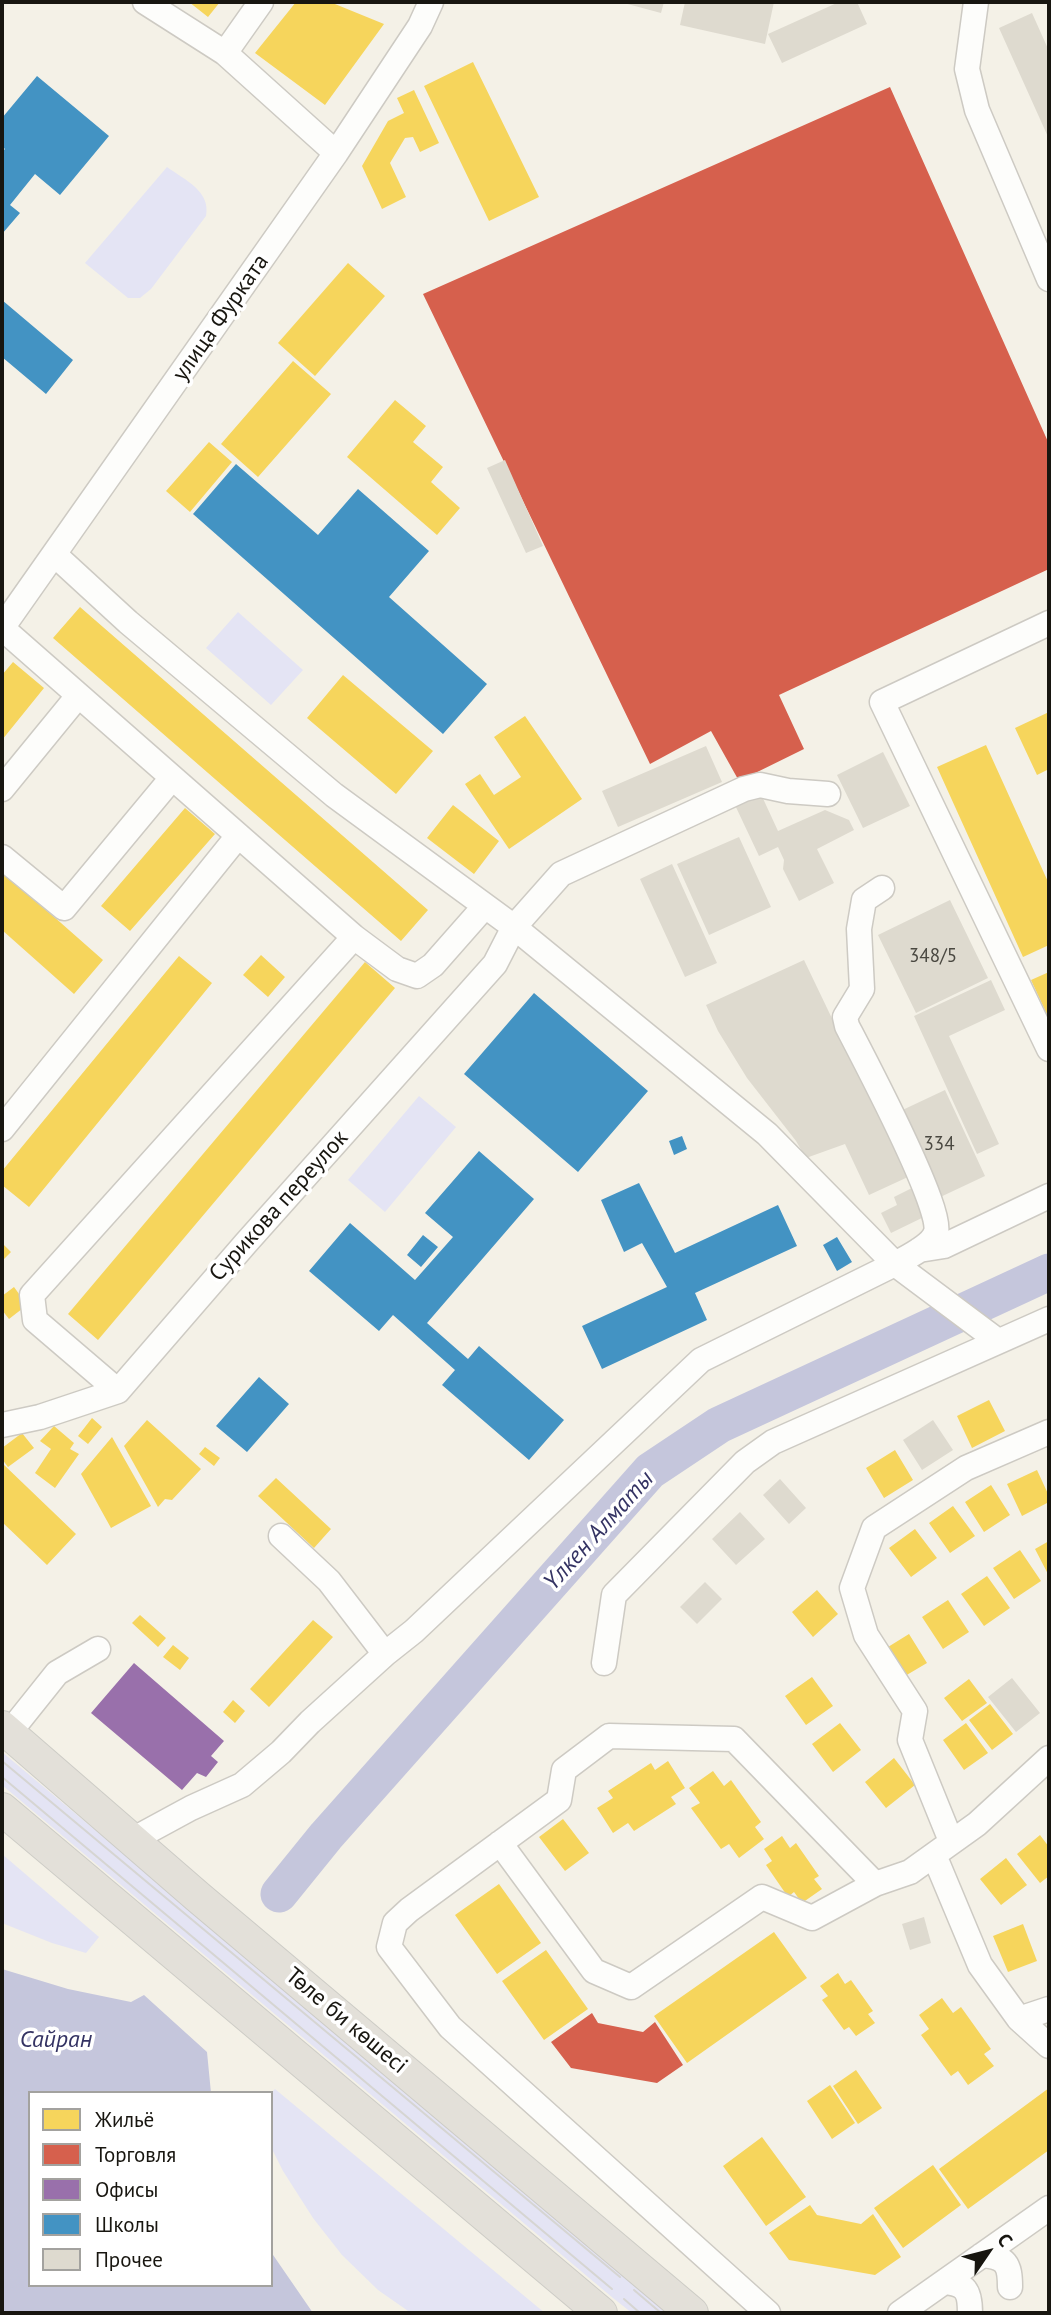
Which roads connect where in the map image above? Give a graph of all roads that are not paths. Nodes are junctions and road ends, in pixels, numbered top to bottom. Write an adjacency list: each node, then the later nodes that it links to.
1 (145, 2): 5 (street)
2 (261, 2): 5 (street)
3 (431, 2): 6 (street, улица Фурката)
4 (975, 2): 7 (street)
5 (225, 53): 6 (street)
6 (336, 153): 8 (street, улица Фурката)
7 (1049, 279)
8 (55, 555): 10 (street, улица Фурката); 18 (street)
9 (1049, 623): 21 (street)
10 (2, 628): 11 (street)
11 (78, 696): 12 (street); 13 (street)
12 (172, 778): 15 (street); 16 (street)
13 (2, 789)
14 (828, 794): 19 (street, Сурикова переулок)
15 (238, 835): 20 (street); 22 (street)
16 (2, 856)
17 (882, 888): 24 (street)
18 (485, 906): 19 (street); 20 (street)
19 (513, 927): 25 (street); 28 (street, Сурикова переулок)
20 (354, 937): 28 (street)
21 (1049, 1049)
22 (2, 1129)
23 (1049, 1196): 24 (street)
24 (919, 1250): 25 (street)
25 (895, 1264): 27 (street); 33 (street)
26 (1049, 1319): 27 (street)
27 (998, 1341): 34 (street)
28 (118, 1391): 29 (street)
29 (2, 1425)
30 (1049, 1432): 40 (street)
31 (281, 1536): 33 (street)
32 (98, 1650): 35 (street)
33 (385, 1654): 38 (street)
34 (604, 1663)
35 (5, 1730): 38 (main road, Төле би көшесі)
36 (1049, 1758): 40 (street)
37 (2, 1809): 49 (main road)
38 (132, 1840): 50 (main road, Төле би көшесі)
39 (500, 1843): 41 (street); 41 (street); 51 (street)
40 (942, 1848): 41 (street); 43 (street)
41 (875, 1884)
42 (1049, 2009): 43 (street)
43 (1019, 2020): 44 (street)
44 (1049, 2046)
45 (1049, 2208): 46 (street)
46 (982, 2255): 47 (street); 48 (street)
47 (943, 2282): 52 (street); 53 (street)
48 (1010, 2287)
49 (601, 2313)
50 (692, 2313)
51 (768, 2313)
52 (900, 2313)
53 (970, 2313)

